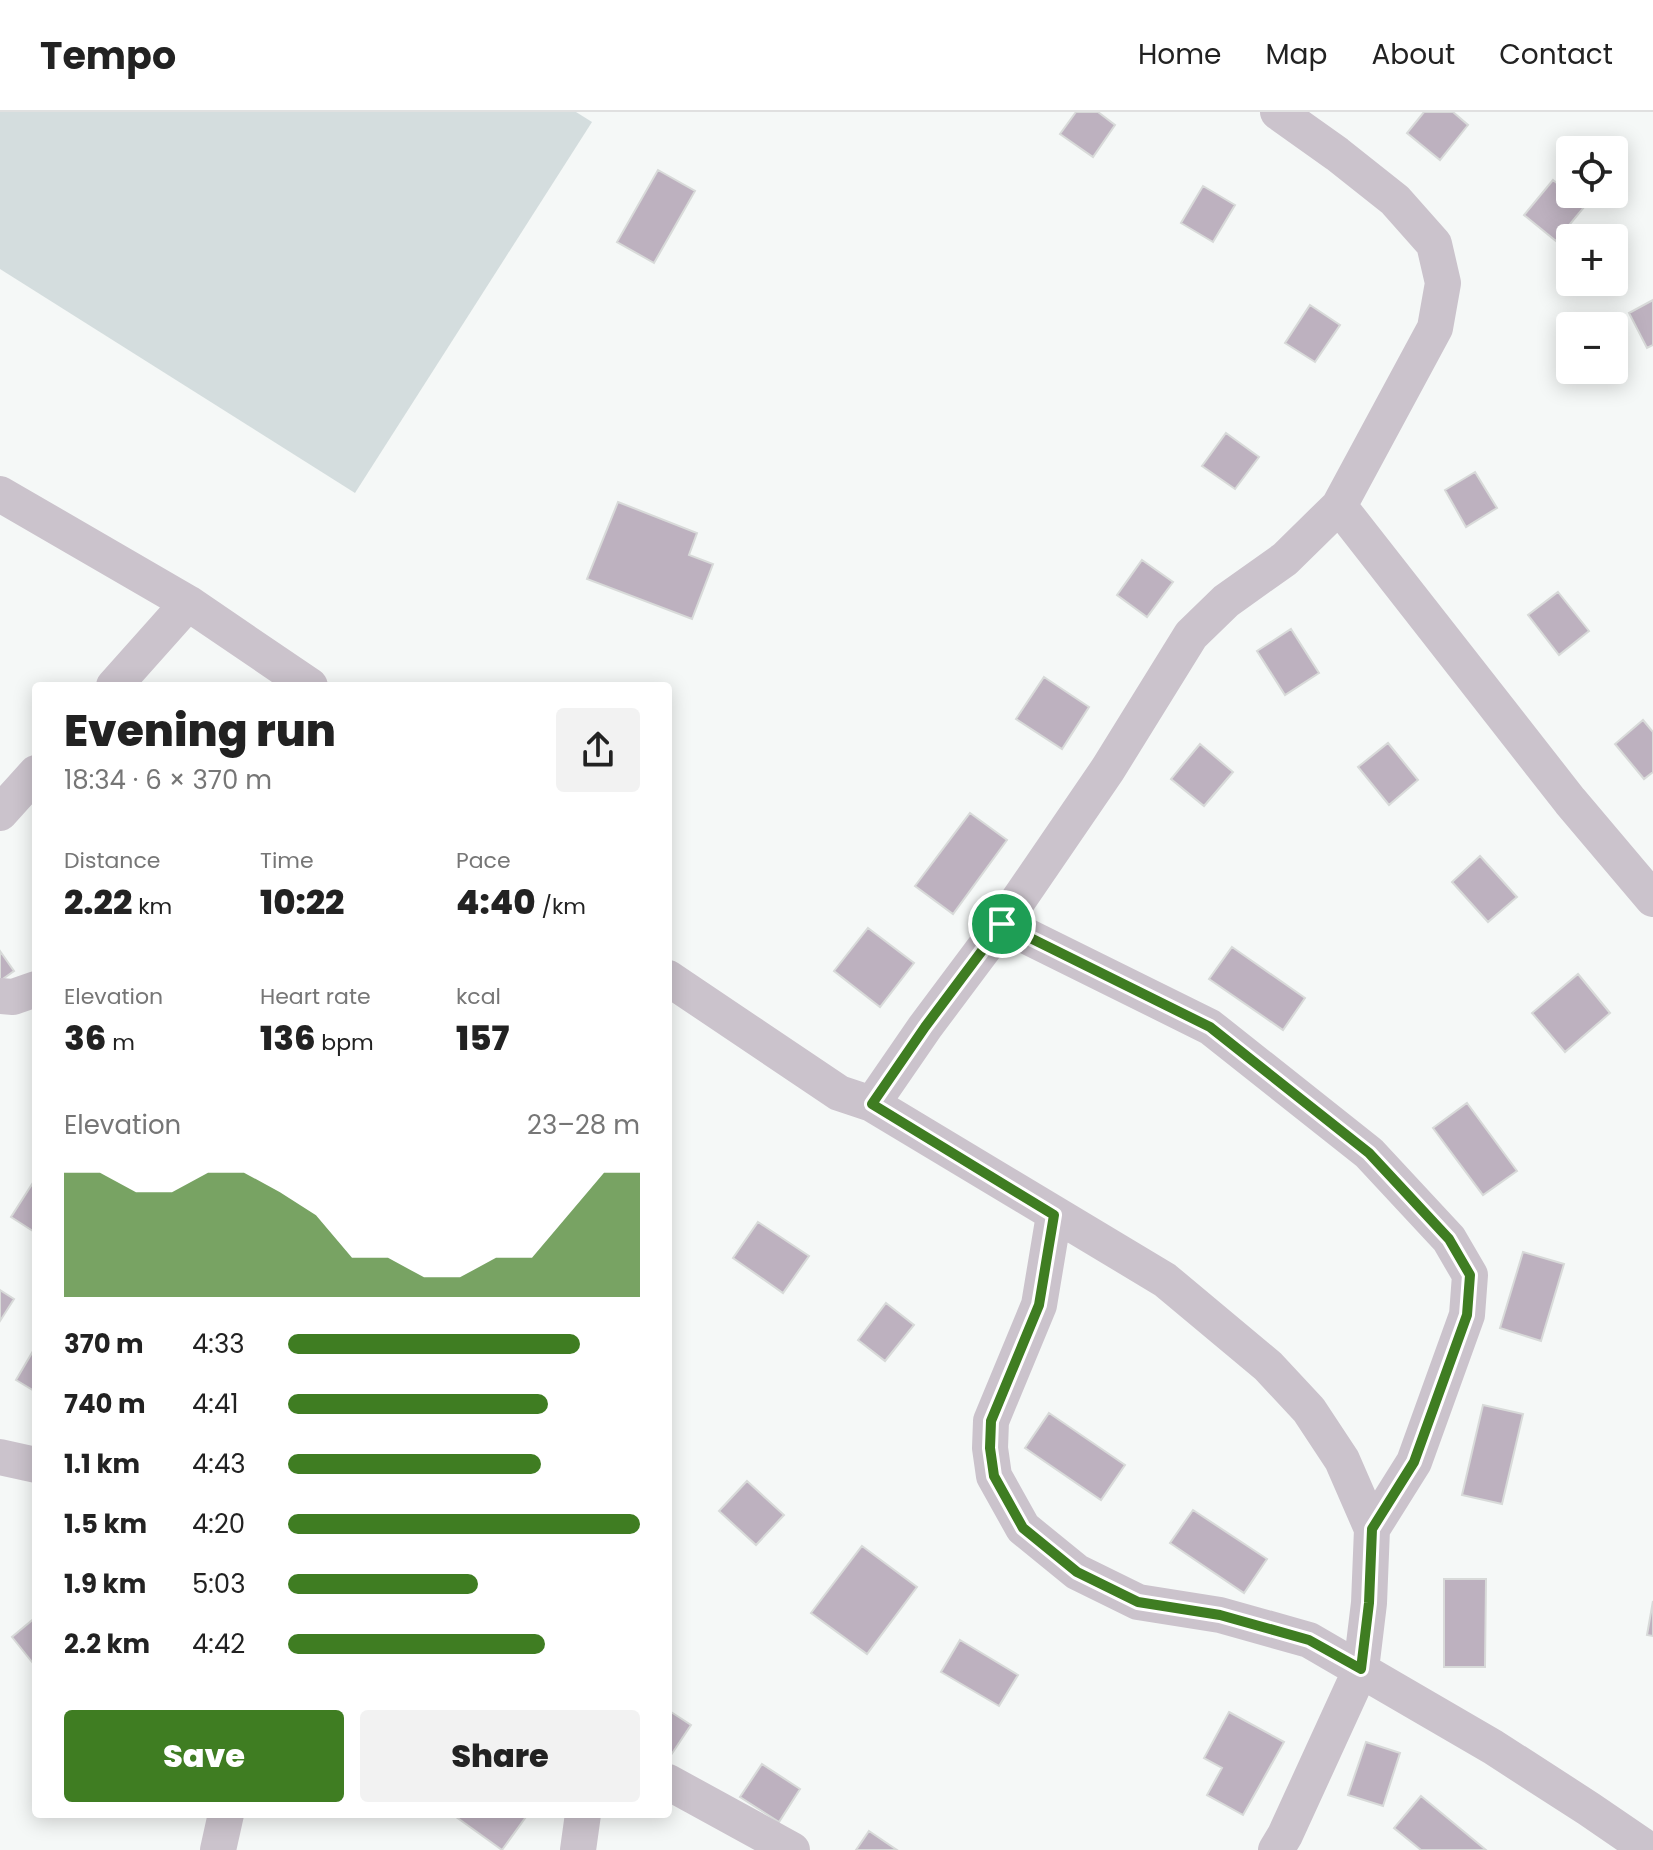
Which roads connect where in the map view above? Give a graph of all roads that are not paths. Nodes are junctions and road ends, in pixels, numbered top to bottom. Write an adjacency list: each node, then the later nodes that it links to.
1 (1278, 112): 3 (street)
2 (0, 494): 4 (street)
3 (1339, 506): 9 (street); 10 (street)
4 (188, 603): 5 (street); 6 (street)
5 (118, 682)
6 (304, 682)
7 (32, 777): 8 (street)
8 (0, 813)
9 (1653, 899)
10 (1002, 924): 12 (street); 16 (street)
11 (672, 981): 12 (street)
12 (872, 1104): 13 (street)
13 (1054, 1215): 16 (street); 17 (street)
14 (0, 1457): 15 (street)
15 (32, 1464)
16 (1372, 1529): 17 (street)
17 (1361, 1669): 24 (street); 25 (street)
18 (672, 1784): 23 (street)
19 (225, 1818): 21 (street)
20 (582, 1818): 22 (street)
21 (218, 1850)
22 (578, 1850)
23 (792, 1850)
24 (1276, 1850)
25 (1649, 1850)

